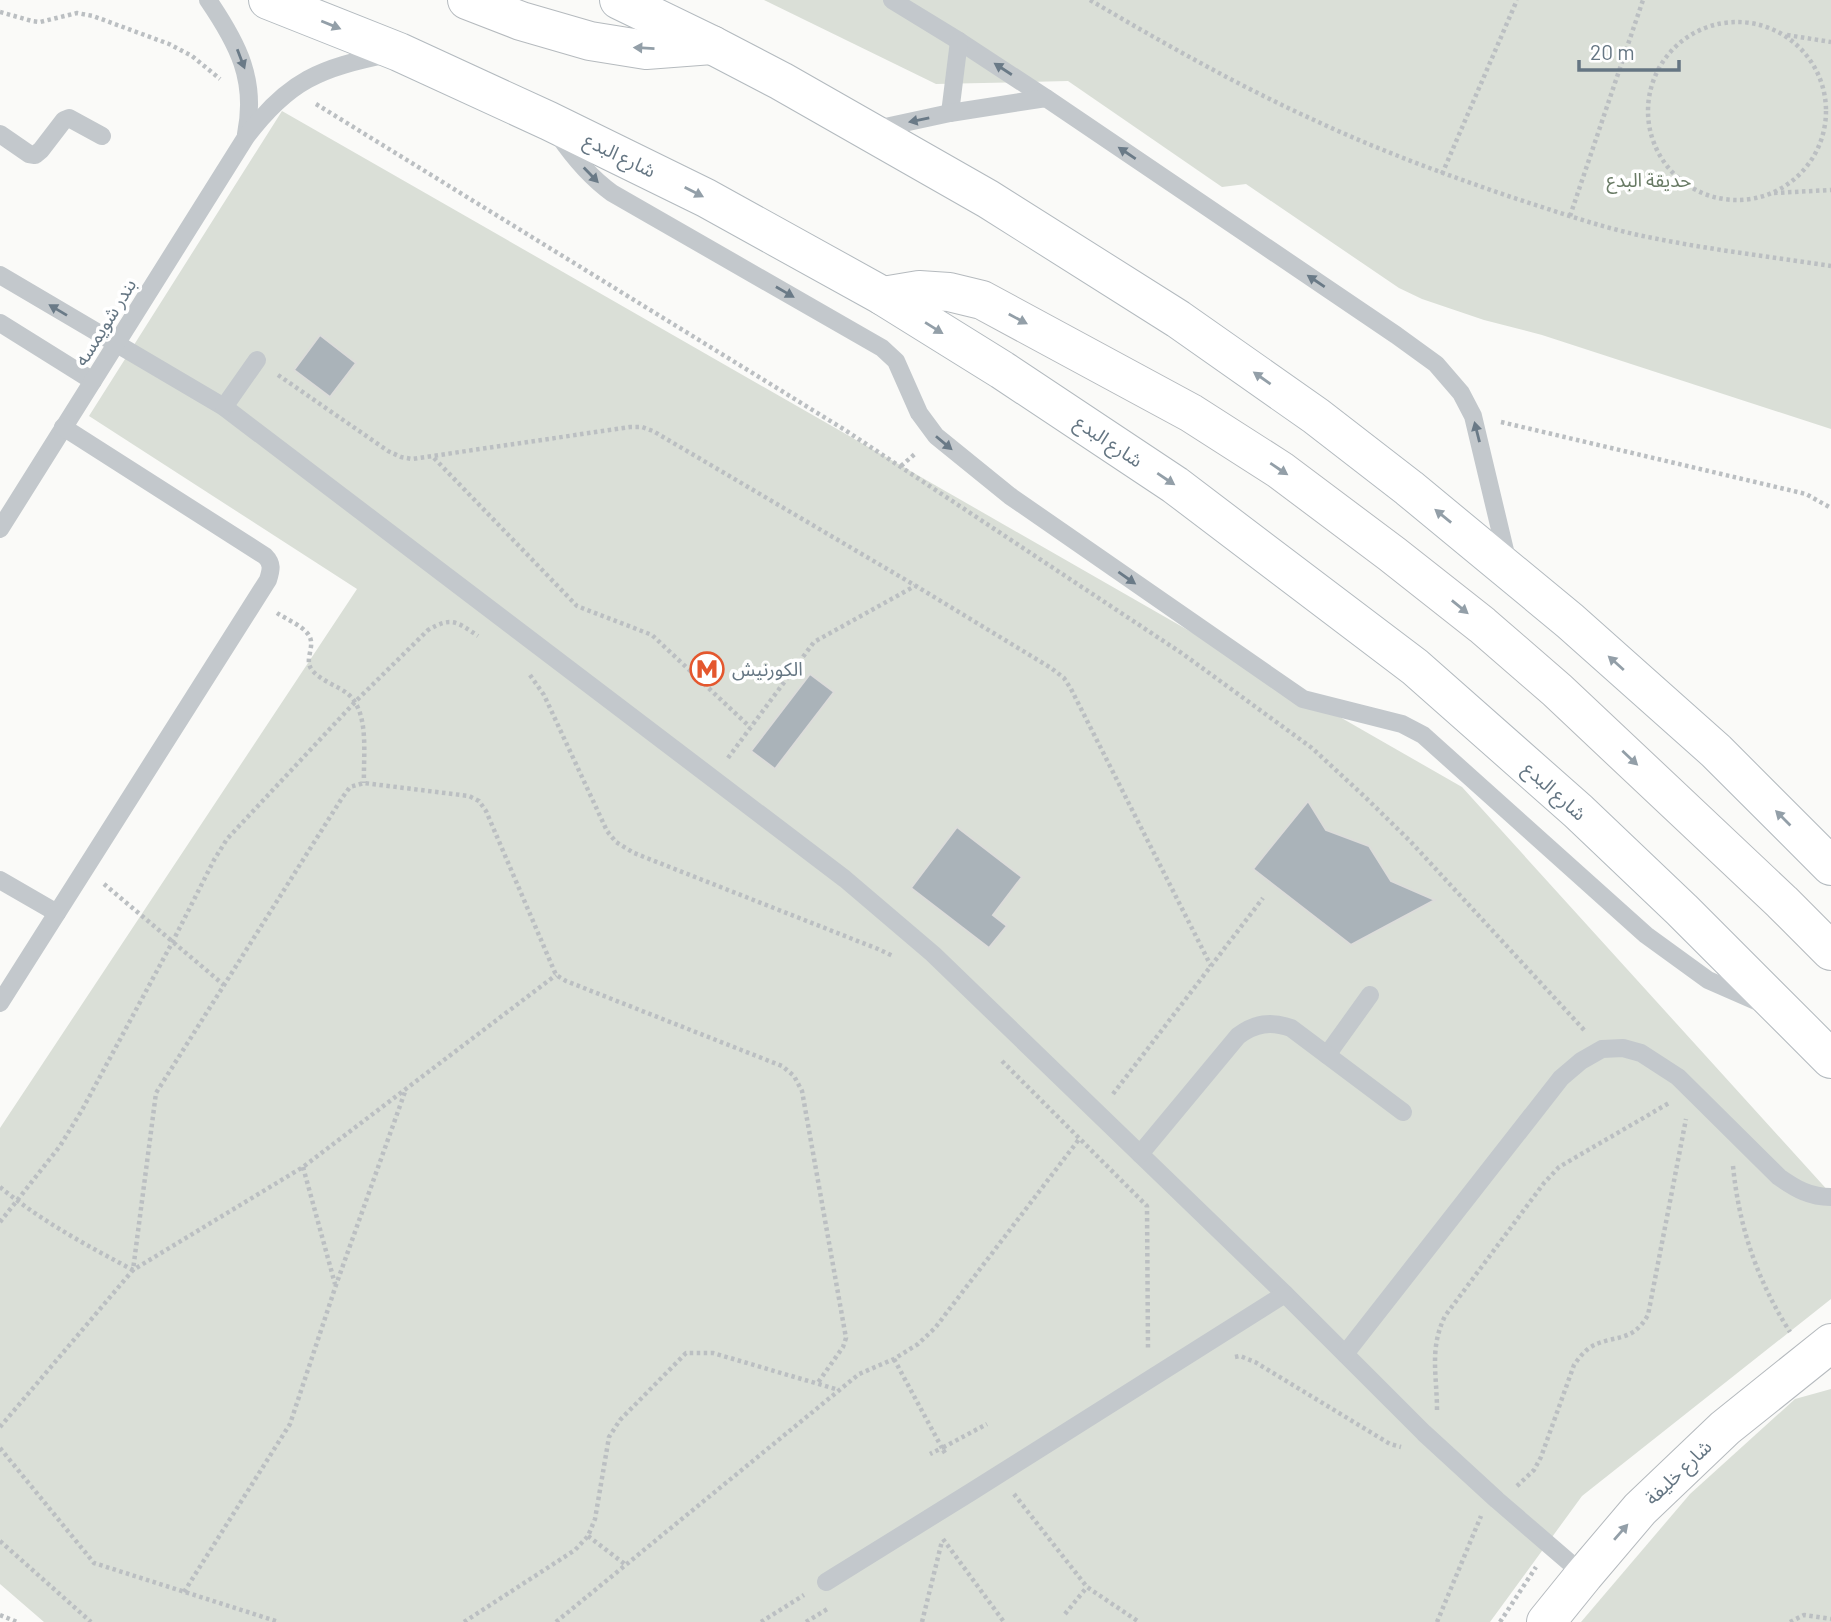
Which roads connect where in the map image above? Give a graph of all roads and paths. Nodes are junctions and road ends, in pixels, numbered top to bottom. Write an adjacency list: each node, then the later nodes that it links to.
1 (208, 0): 15 (lane, بندر شويمسه, one-way to 15)
2 (268, 0): 14 (main road, شارع البدع, one-way to 14)
3 (467, 0): 13 (main road, one-way to 3)
4 (619, 0): 13 (main road)
5 (892, 0): 11 (lane)
6 (1090, 0): 25 (path)
7 (1517, 0): 25 (path)
8 (1643, 0): 28 (path)
9 (0, 12): 15 (path)
10 (1784, 35): 12 (path); 19 (path); 27 (path)
11 (959, 41): 17 (lane, one-way to 11); 18 (lane)
12 (1831, 42)
13 (712, 45): 21 (main road)
14 (399, 52): 16 (lane, بندر شويمسه); 20 (main road, شارع البدع)
15 (248, 78): 24 (lane, بندر شويمسه)
16 (291, 89): 24 (lane, بندر شويمسه); 65 (path)
17 (1046, 98): 18 (lane); 37 (lane, one-way to 17)
18 (950, 113): 21 (lane, one-way to 21)
19 (1828, 116): 27 (path)
20 (549, 121): 31 (main road, شارع البدع, one-way to 31); 64 (lane, one-way to 64)
21 (869, 131): 42 (main road, one-way to 21)
22 (0, 134): 23 (lane)
23 (103, 136)
24 (246, 138): 33 (lane, بندر شويمسه)
25 (1442, 174): 28 (path)
26 (1831, 190): 27 (path)
27 (1773, 193)
28 (1570, 216): 29 (path)
29 (1831, 266)
30 (0, 275): 33 (lane, one-way to 30)
31 (883, 296): 57 (main road, one-way to 57); 64 (main road, شارع البدع, one-way to 64)
32 (0, 323): 35 (lane)
33 (116, 344): 35 (lane, بندر شويمسه); 36 (lane)
34 (257, 360): 36 (lane); 39 (path)
35 (93, 381): 38 (lane, بندر شويمسه)
36 (224, 407): 49 (lane)
37 (1473, 416): 40 (path); 42 (lane, one-way to 37)
38 (63, 428): 41 (lane, بندر شويمسه); 44 (lane)
39 (433, 457): 43 (path); 48 (path)
40 (1831, 508)
41 (0, 529)
42 (1510, 570): 51 (main road, one-way to 42)
43 (916, 586): 48 (path); 59 (path)
44 (255, 600): 47 (path); 52 (lane)
45 (484, 640): 47 (path)
46 (524, 668): 58 (path)
47 (355, 702): 50 (path); 56 (path)
48 (750, 727): 49 (path)
49 (713, 778): 72 (lane)
50 (363, 783): 60 (path); 61 (path)
51 (1831, 866)
52 (86, 868): 55 (lane); 56 (path)
53 (0, 880): 55 (lane)
54 (1263, 898): 59 (path)
55 (57, 914): 63 (lane)
56 (173, 941): 61 (path); 79 (path)
57 (1831, 951)
58 (897, 958)
59 (1211, 966): 72 (path)
60 (556, 975): 69 (path); 89 (path)
61 (224, 985): 81 (path)
62 (1370, 995): 66 (lane)
63 (0, 1003)
64 (1788, 1015): 68 (main road, شارع البدع)
65 (1602, 1049): 70 (lane); 84 (lane)
66 (1327, 1055): 71 (lane); 75 (lane)
67 (1000, 1059): 74 (path)
68 (1831, 1059)
69 (407, 1088): 76 (path); 82 (path)
70 (1691, 1090): 73 (lane); 93 (path); 98 (path)
71 (1403, 1112)
72 (1098, 1114): 74 (path); 75 (lane)
73 (1732, 1130): 78 (lane); 85 (path)
74 (1080, 1138): 86 (path); 88 (path)
75 (1140, 1154): 83 (lane)
76 (303, 1167): 81 (path); 82 (path)
77 (0, 1188): 79 (path)
78 (1831, 1196)
79 (17, 1202): 80 (path); 81 (path)
80 (0, 1222)
81 (133, 1270): 92 (path)
82 (336, 1285): 109 (path)
83 (1285, 1294): 84 (lane); 88 (lane)
84 (1345, 1354): 93 (lane)
85 (1824, 1354): 106 (main road, شارع خليفة, one-way to 85)
86 (894, 1359): 90 (path); 95 (path)
87 (1226, 1359): 93 (path)
88 (1148, 1380): 107 (lane)
89 (817, 1384): 90 (path); 100 (path)
90 (839, 1390): 105 (path)
91 (987, 1424): 95 (path)
92 (0, 1427)
93 (1424, 1433): 98 (lane)
94 (0, 1448): 109 (path)
95 (944, 1450): 96 (path)
96 (930, 1454)
97 (1004, 1499): 108 (path)
98 (1497, 1500): 104 (lane); 124 (path)
99 (953, 1531): 101 (path)
100 (588, 1536): 105 (path); 117 (path)
101 (943, 1538): 103 (path); 121 (path); 122 (path)
102 (0, 1541): 115 (path)
103 (931, 1545)
104 (1550, 1545): 106 (lane); 125 (path)
105 (626, 1565): 118 (path)
106 (1584, 1574): 126 (main road, شارع خليفة)
107 (826, 1582): 119 (path)
108 (1087, 1587): 111 (path); 123 (path)
109 (184, 1592): 116 (path)
110 (829, 1608): 120 (path)
111 (1065, 1614)
112 (0, 1615): 114 (path)
113 (1831, 1619): 127 (path)
114 (17, 1622)
115 (91, 1622)
116 (279, 1622)
117 (464, 1622)
118 (556, 1622)
119 (761, 1622)
120 (806, 1622)
121 (922, 1622)
122 (1004, 1622)
123 (1139, 1622)
124 (1437, 1622)
125 (1500, 1622)
126 (1546, 1622)
127 (1790, 1622)

